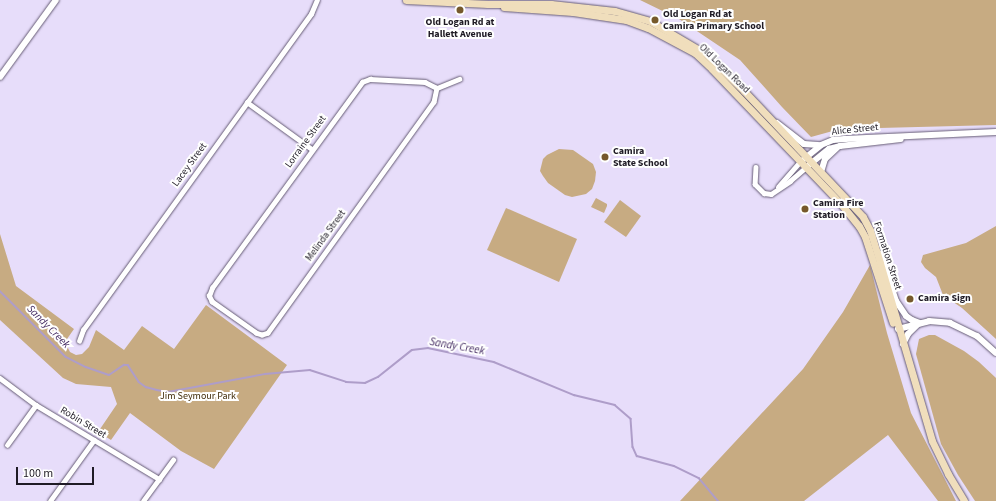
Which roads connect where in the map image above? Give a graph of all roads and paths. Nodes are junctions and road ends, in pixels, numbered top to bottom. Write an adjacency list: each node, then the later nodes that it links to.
1 (56, 0): 5 (street)
2 (317, 0): 8 (street, Lacey Street)
3 (406, 0): 4 (main road, Old Logan Road)
4 (488, 2): 9 (main road, Old Logan Road); 15 (main road, Old Logan Road)
5 (0, 77)
6 (459, 79): 7 (street)
7 (437, 88): 14 (street, Lorraine Street); 21 (street, Melinda Street)
8 (248, 102): 14 (street); 24 (street, Lacey Street)
9 (768, 116): 12 (street, Old Logan Road); 15 (main road, Old Logan Road)
10 (996, 132): 11 (street, Alice Street)
11 (919, 136): 12 (street, Alice Street); 13 (street, Alice Street)
12 (821, 145): 15 (street, Alice Street)
13 (840, 146): 16 (street, Alice Street); 18 (street)
14 (312, 149): 21 (street, Lorraine Street)
15 (803, 159): 16 (main road, Old Logan Road); 19 (street)
16 (809, 165): 18 (main road, Formation Street); 19 (street); 23 (main road, Formation Street)
17 (756, 167): 19 (street)
18 (821, 172): 20 (main road, Formation Street)
19 (776, 190)
20 (870, 230): 22 (street); 23 (main road, Formation Street)
21 (209, 296)
22 (920, 322): 23 (street); 25 (street); 26 (street)
23 (898, 329): 25 (main road, Formation Street)
24 (79, 341)
25 (903, 346): 35 (main road, Formation Street)
26 (996, 353)
27 (0, 378): 28 (street, Robin Street)
28 (36, 405): 29 (street, Robin Street); 30 (street)
29 (94, 440): 32 (street, Robin Street); 33 (street)
30 (7, 445)
31 (173, 460): 32 (street)
32 (159, 478): 34 (street)
33 (50, 501)
34 (143, 501)
35 (964, 501)

